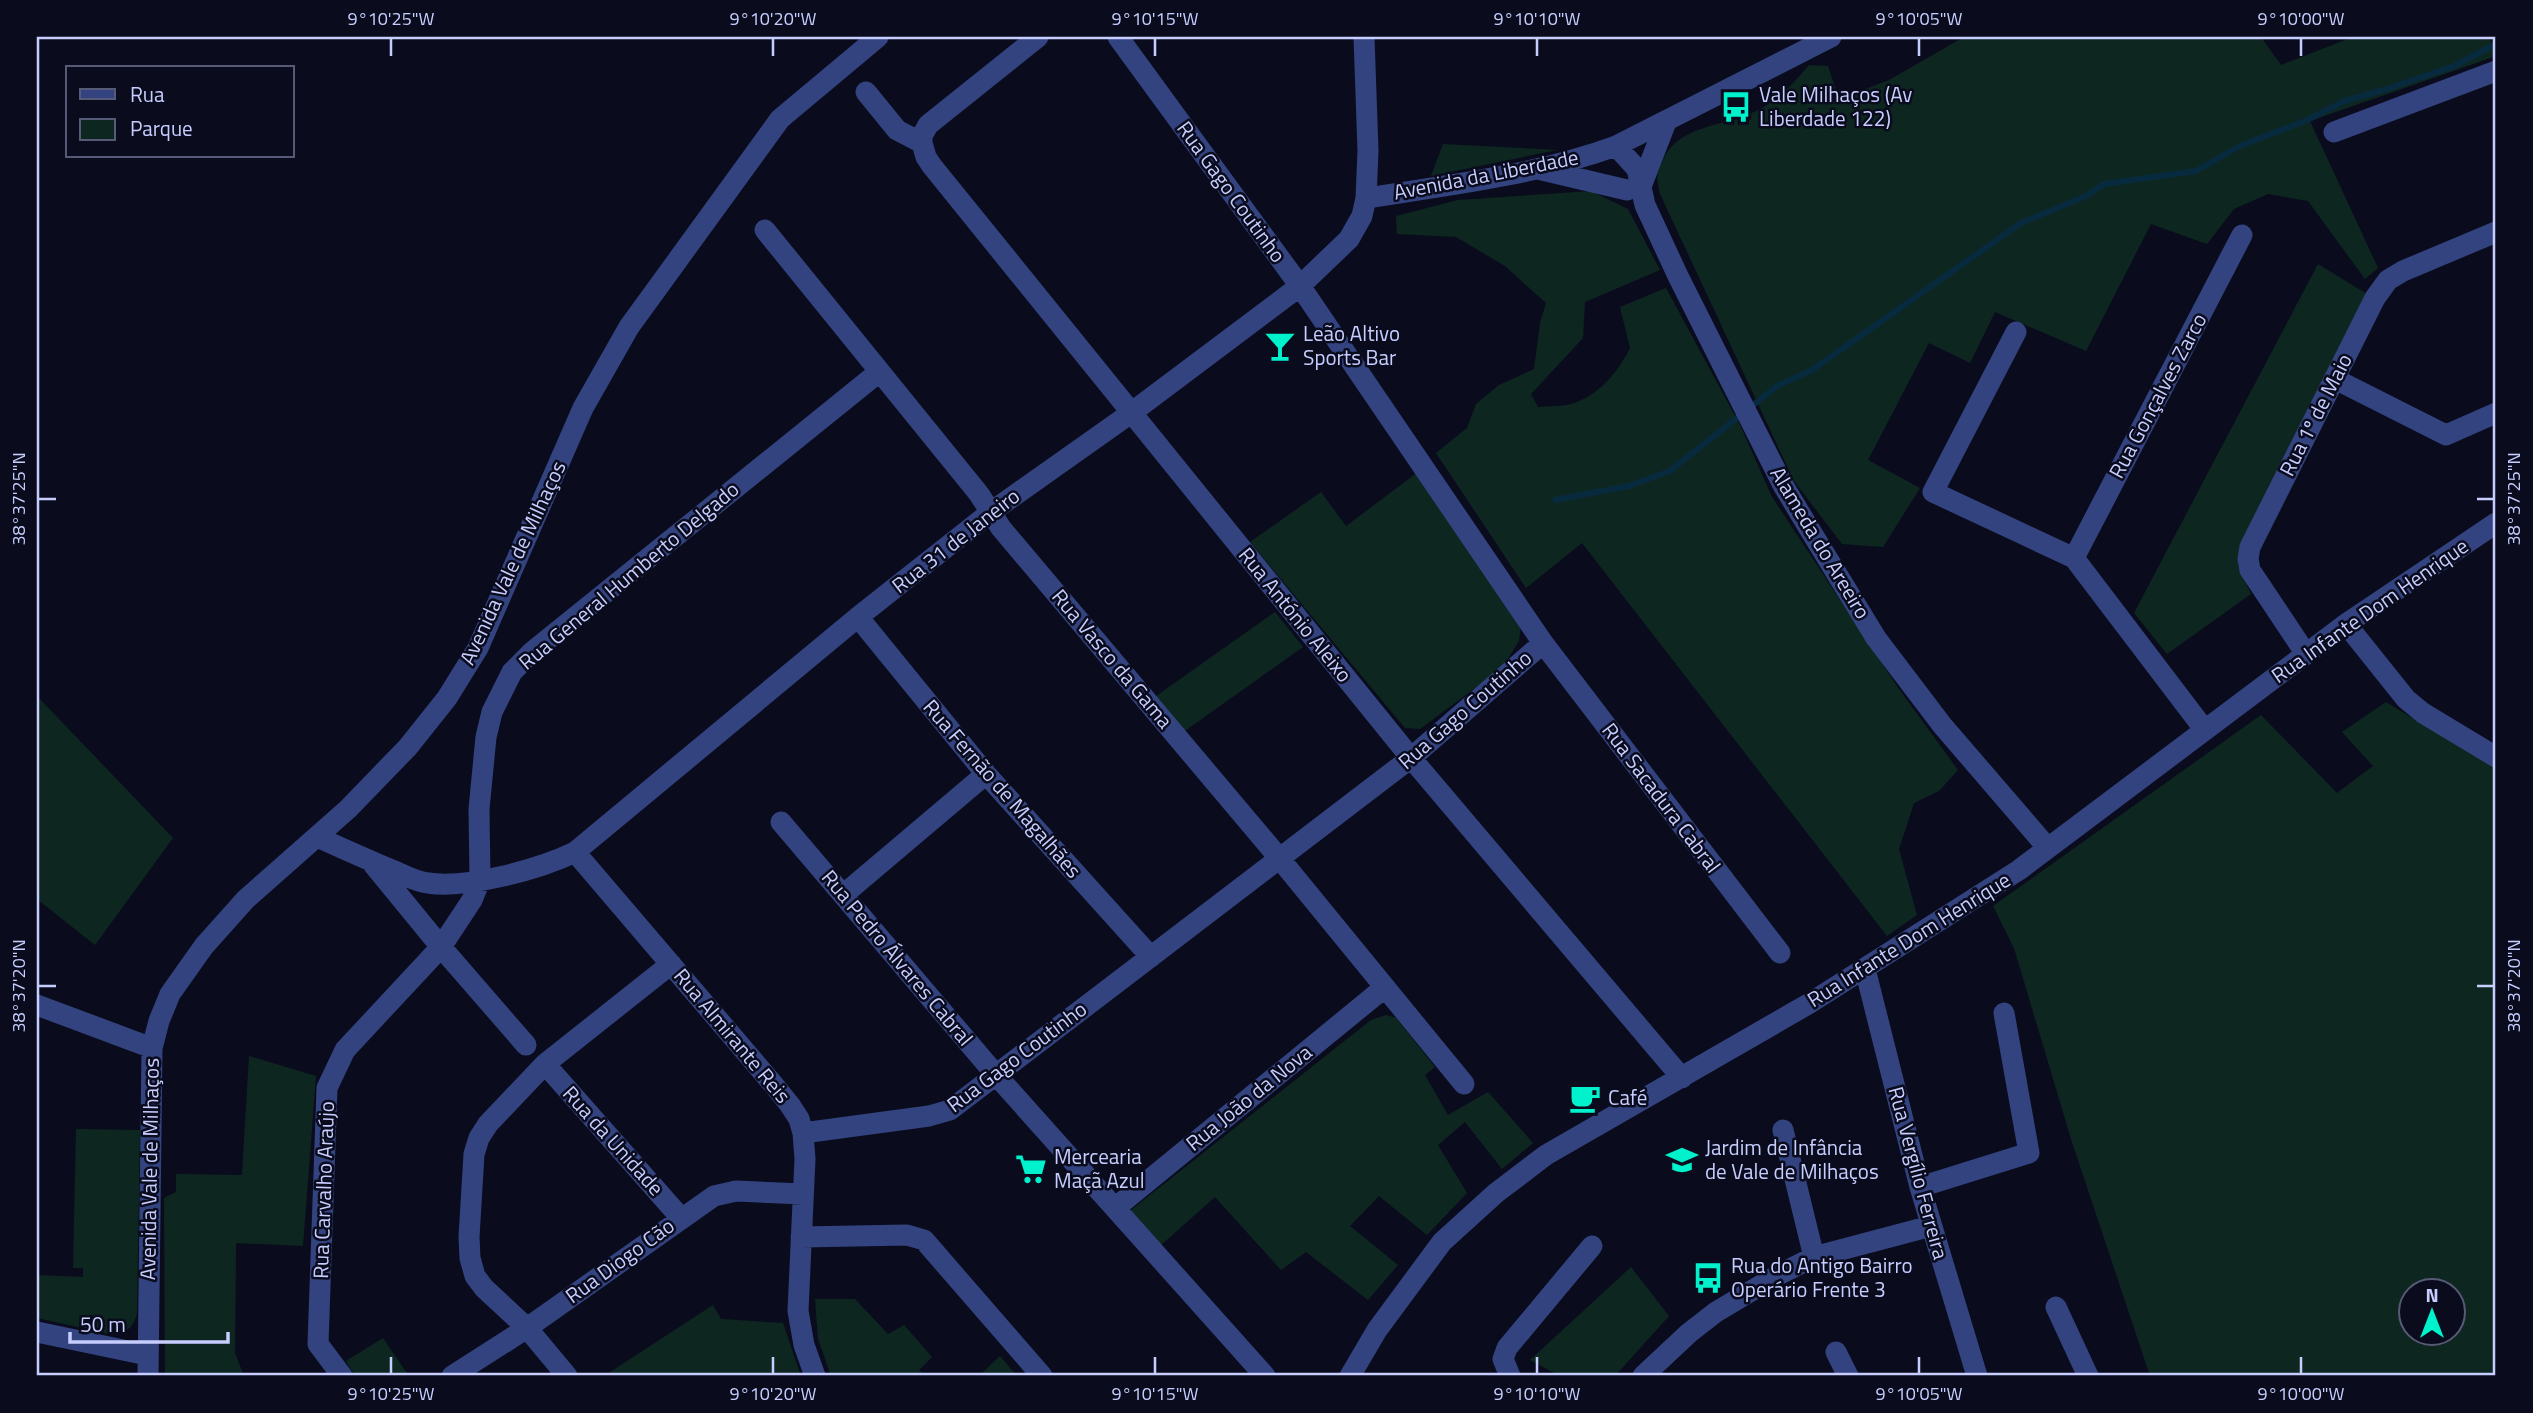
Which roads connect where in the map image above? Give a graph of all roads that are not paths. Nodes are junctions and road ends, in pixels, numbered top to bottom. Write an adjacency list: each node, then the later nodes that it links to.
1 (878, 37): 36 (street, Avenida Vale de Milhaços)
2 (1038, 37): 10 (street)
3 (1118, 37): 18 (street, Rua Gago Coutinho)
4 (1364, 37): 14 (street, Rua 31 de Janeiro)
5 (1831, 37): 8 (street, Avenida da Liberdade)
6 (2496, 71): 9 (street)
7 (866, 92): 10 (street)
8 (1666, 122): 11 (street, Avenida da Liberdade); 13 (street)
9 (2334, 132)
10 (922, 143): 22 (street, Rua António Aleixo)
11 (1616, 146): 12 (street, Avenida da Liberdade); 13 (street, Alameda do Areeiro)
12 (1536, 169): 13 (street); 14 (street, Avenida da Liberdade)
13 (1638, 193): 37 (street, Alameda do Areeiro)
14 (1366, 198): 18 (street, Rua 31 de Janeiro)
15 (765, 230): 20 (street, Rua Vasco da Gama)
16 (2496, 232): 21 (street, Rua 1º de Maio)
17 (2242, 235): 26 (street, Rua Gonçalves Zarco)
18 (1300, 286): 22 (street, Rua 31 de Janeiro); 29 (street, Rua Gago Coutinho)
19 (2016, 332): 26 (street)
20 (878, 372): 24 (street, Rua Vasco da Gama); 41 (street, Rua General Humberto Delgado)
21 (2335, 379): 23 (street); 30 (street, Rua 1º de Maio)
22 (1131, 413): 24 (street, Rua 31 de Janeiro); 33 (street, Rua António Aleixo)
23 (2496, 413)
24 (991, 512): 27 (street, Rua 31 de Janeiro); 39 (street, Rua Vasco da Gama)
25 (2496, 523): 28 (street, Rua Infante Dom Henrique)
26 (2074, 558): 31 (street)
27 (858, 617): 34 (street, Rua Fernão de Magalhães); 38 (street, Rua 31 de Janeiro)
28 (2346, 624): 30 (street, Rua Infante Dom Henrique); 32 (street)
29 (1543, 643): 33 (street, Rua Gago Coutinho); 44 (street, Rua Sacadura Cabral)
30 (2306, 654): 31 (street, Rua Infante Dom Henrique)
31 (2204, 729): 37 (street, Rua Infante Dom Henrique)
32 (2496, 757)
33 (1411, 758): 39 (street, Rua Gago Coutinho); 55 (street, Rua António Aleixo)
34 (986, 774): 42 (street); 45 (street, Rua Fernão de Magalhães)
35 (781, 821): 42 (street, Rua Pedro Álvares Cabral)
36 (317, 837): 40 (street, Rua 31 de Janeiro); 52 (street, Avenida Vale de Milhaços)
37 (2047, 848): 47 (street, Rua Infante Dom Henrique)
38 (575, 852): 41 (street, Rua 31 de Janeiro); 46 (street, Rua Almirante Reis)
39 (1280, 859): 45 (street, Rua Gago Coutinho); 48 (street, Rua Vasco da Gama)
40 (372, 862): 41 (street, Rua 31 de Janeiro); 43 (street, Rua 31 de Janeiro)
41 (480, 880): 43 (street, Rua Carvalho Araújo)
42 (843, 895): 54 (street, Rua Pedro Álvares Cabral)
43 (441, 947): 51 (street, Rua 31 de Janeiro); 72 (street, Rua Carvalho Araújo)
44 (1780, 953)
45 (1151, 957): 54 (street, Rua Gago Coutinho)
46 (671, 964): 53 (street); 58 (street, Rua Almirante Reis)
47 (1865, 969): 55 (street, Rua Infante Dom Henrique); 59 (street, Rua Vergílio Ferreira)
48 (1384, 988): 56 (street, Rua Vasco da Gama); 61 (street, Rua João da Nova)
49 (37, 1005): 52 (street)
50 (2004, 1013): 59 (street)
51 (526, 1045)
52 (152, 1048): 71 (street, Avenida Vale de Milhaços)
53 (545, 1064): 62 (street, Rua da Unidade); 68 (street)
54 (996, 1075): 58 (street, Rua Gago Coutinho); 61 (street, Rua Pedro Álvares Cabral)
55 (1682, 1078): 78 (street, Rua Infante Dom Henrique)
56 (1464, 1084)
57 (1783, 1130): 66 (street)
58 (803, 1133): 60 (street, Rua Almirante Reis)
59 (1920, 1186): 63 (street, Rua Vergílio Ferreira)
60 (803, 1194): 62 (street, Rua Diogo Cão); 64 (street, Rua Almirante Reis)
61 (1115, 1208): 77 (street, Rua Pedro Álvares Cabral)
62 (681, 1218): 68 (street, Rua Diogo Cão)
63 (1931, 1226): 66 (street); 82 (street, Rua Vergílio Ferreira)
64 (801, 1237): 75 (street, Rua Almirante Reis); 76 (street)
65 (1592, 1246): 79 (street)
66 (1814, 1257): 80 (street)
67 (2056, 1307): 83 (street)
68 (527, 1328): 73 (street, Rua Diogo Cão); 74 (street)
69 (37, 1332): 71 (street)
70 (1836, 1352): 81 (street)
71 (148, 1366)
72 (342, 1376)
73 (452, 1376)
74 (567, 1376)
75 (815, 1376)
76 (1042, 1376)
77 (1265, 1376)
78 (1350, 1376)
79 (1510, 1376)
80 (1643, 1376)
81 (1848, 1376)
82 (1977, 1376)
83 (2088, 1376)

